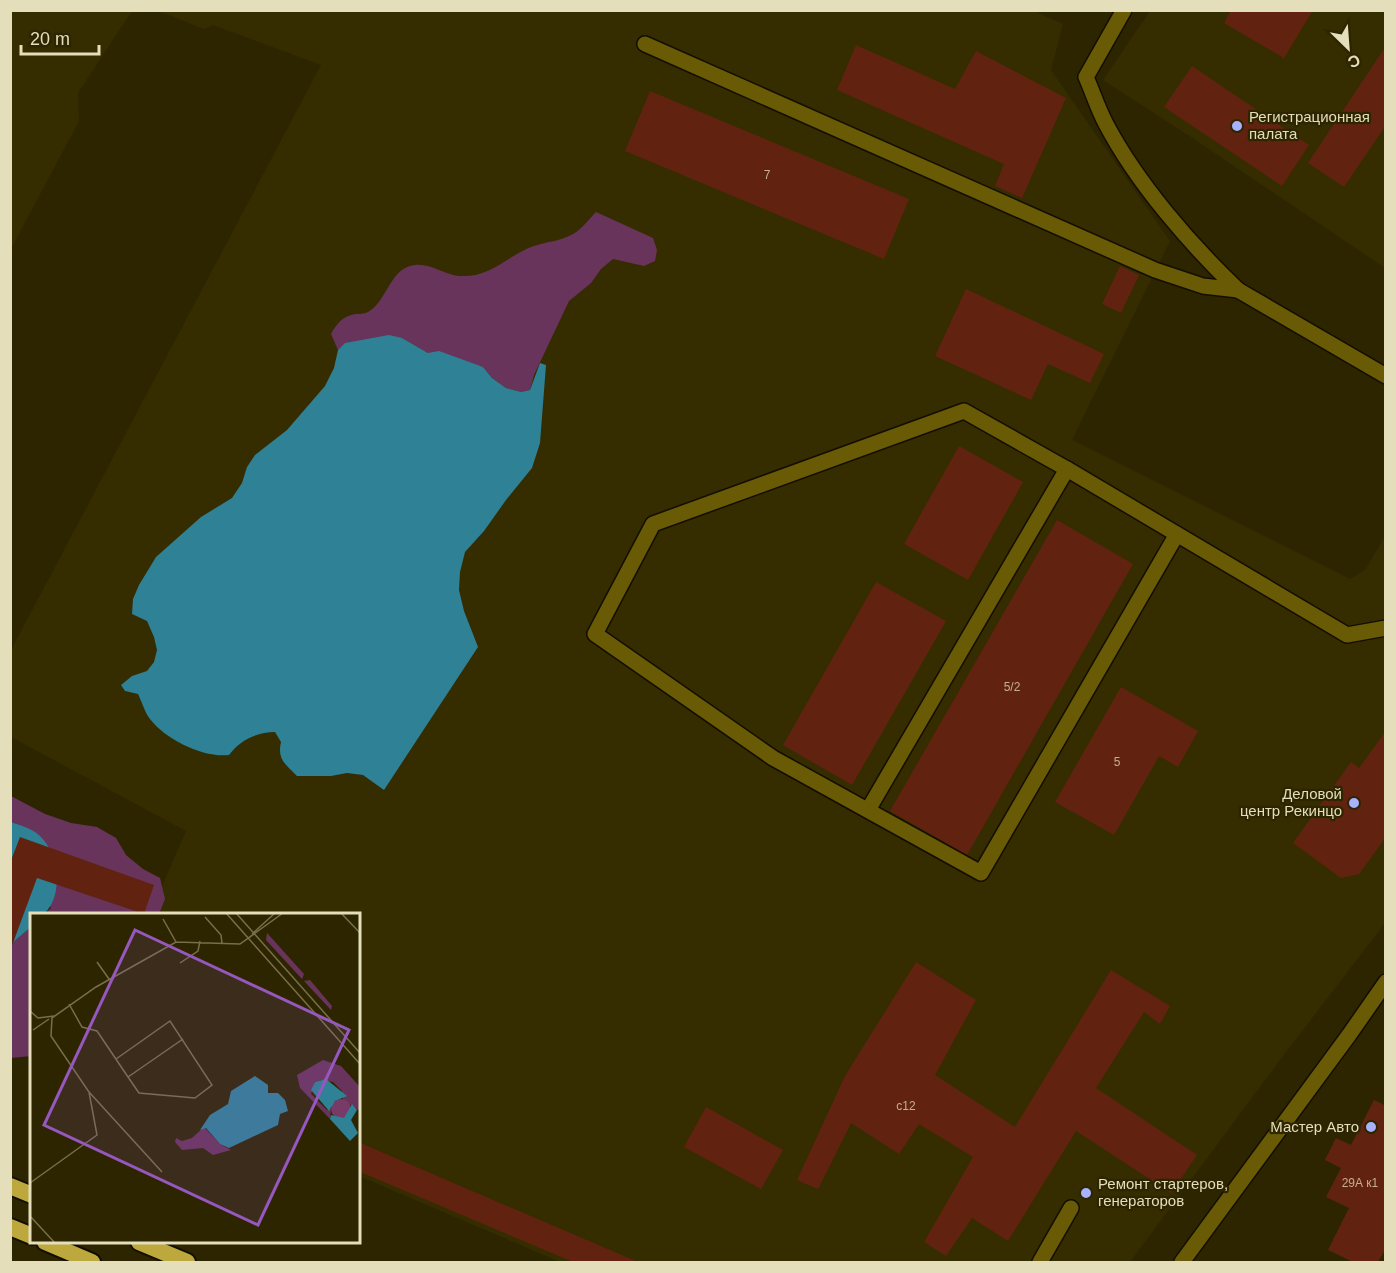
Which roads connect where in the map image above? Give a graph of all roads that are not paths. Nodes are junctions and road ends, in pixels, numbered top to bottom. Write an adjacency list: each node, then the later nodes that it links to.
1 (1124, 10): 3 (street)
2 (645, 44): 3 (street)
3 (1238, 290): 4 (street)
4 (1386, 376)
5 (1067, 469): 6 (street); 8 (street); 8 (street)
6 (1177, 534): 7 (street); 8 (street)
7 (1386, 628)
8 (868, 810)
9 (1386, 982): 20 (street)
10 (10, 1186): 11 (highway)
11 (30, 1194)
12 (1071, 1208): 19 (street)
13 (10, 1227): 14 (highway)
14 (30, 1235)
15 (47, 1243): 17 (highway)
16 (141, 1243): 18 (highway)
17 (92, 1263)
18 (187, 1263)
19 (1040, 1263)
20 (1182, 1263)

